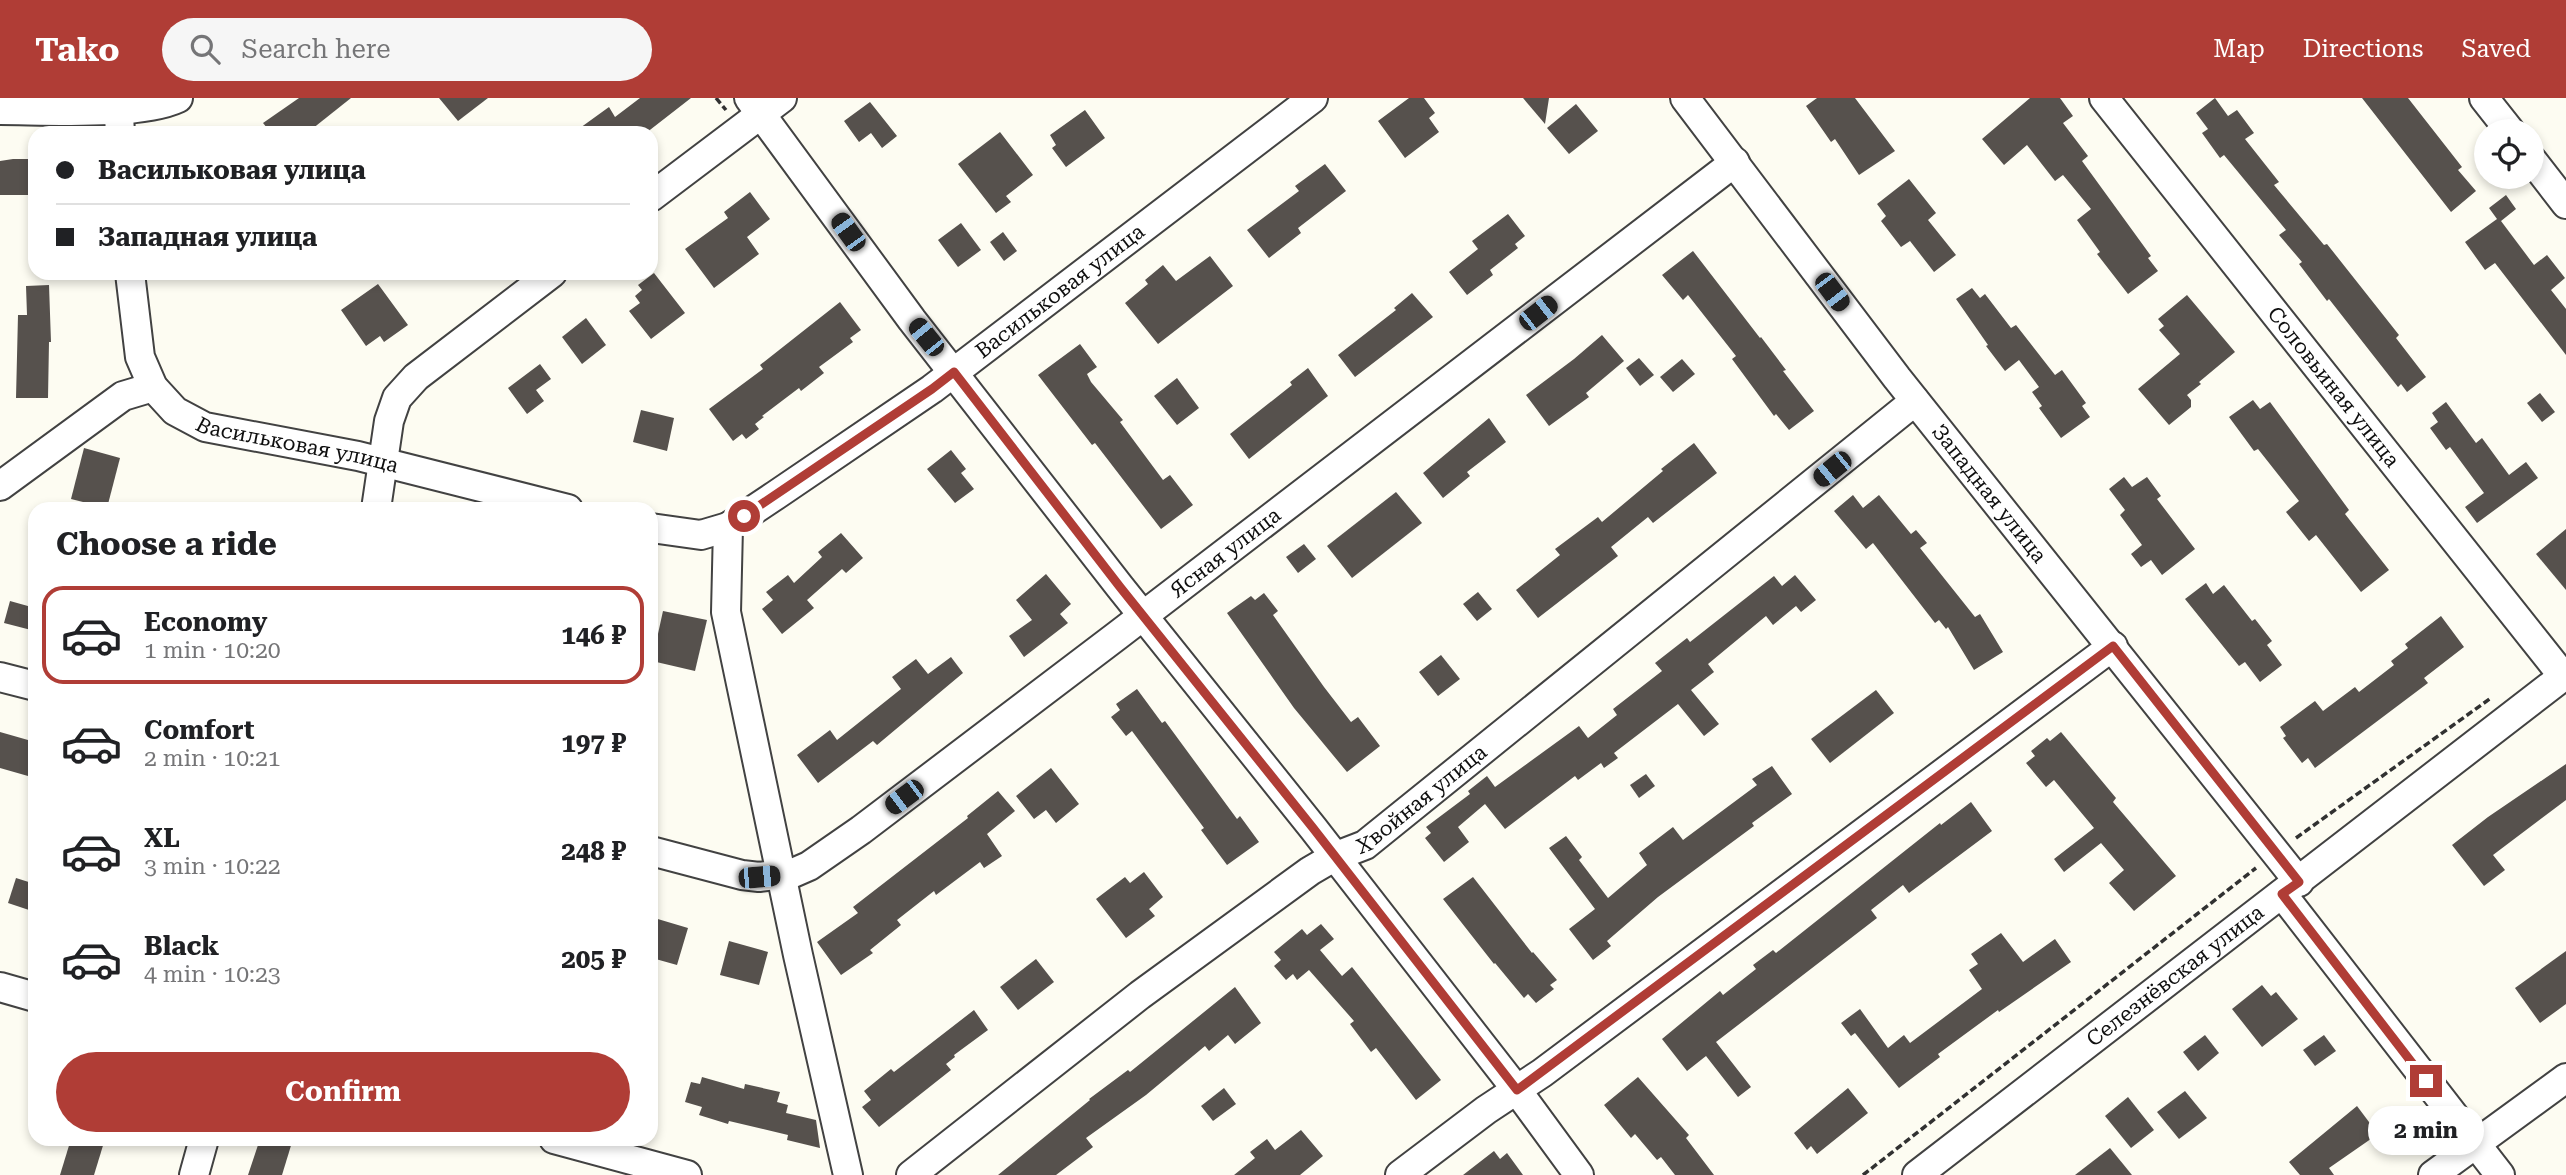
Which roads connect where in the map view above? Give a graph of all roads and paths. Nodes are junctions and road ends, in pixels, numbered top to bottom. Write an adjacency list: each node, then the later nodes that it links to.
1 (178, 98): 8 (street)
2 (1313, 98): 16 (street, Васильковая улица)
3 (1685, 98): 10 (street, Западная улица)
4 (2104, 98): 27 (street, Соловьиная улица)
5 (2484, 98): 9 (street)
6 (764, 103): 12 (street); 16 (street)
7 (0, 110): 8 (street)
8 (119, 113)
9 (2501, 119)
10 (1735, 162): 18 (street, Западная улица); 25 (street, Ясная улица)
11 (2544, 176): 13 (street)
12 (658, 191)
13 (2566, 204)
14 (131, 280): 17 (street, Васильковая улица)
15 (543, 280): 19 (street)
16 (954, 372): 23 (street, Васильковая улица); 25 (street)
17 (153, 387): 19 (street, Васильковая улица); 20 (street)
18 (1915, 401): 26 (street, Западная улица); 33 (street, Хвойная улица)
19 (384, 463): 21 (street); 22 (street, Васильковая улица)
20 (0, 486)
21 (377, 502)
22 (540, 502)
23 (728, 527): 24 (street, Васильковая улица); 34 (street)
24 (658, 529)
25 (1143, 616): 33 (street); 34 (street, Ясная улица)
26 (2113, 646): 32 (street, Западная улица); 39 (street)
27 (2564, 675): 35 (street, Селезнёвская улица)
28 (0, 677): 29 (street)
29 (28, 684)
30 (2494, 697): 32 (path)
31 (658, 853): 34 (street, Ясная улица)
32 (2275, 853): 35 (street, Западная улица); 49 (path)
33 (1334, 857): 39 (street); 46 (street, Хвойная улица)
34 (781, 875): 45 (street)
35 (2290, 888): 40 (street, Западная улица); 50 (street, Селезнёвская улица)
36 (0, 987): 37 (street)
37 (28, 995)
38 (2566, 1078): 40 (street)
39 (1517, 1090): 47 (street); 48 (street)
40 (2474, 1143): 51 (street); 52 (street, Западная улица)
41 (202, 1146): 43 (street)
42 (580, 1146): 44 (street)
43 (194, 1175)
44 (687, 1175)
45 (848, 1175)
46 (911, 1175)
47 (1400, 1175)
48 (1579, 1175)
49 (1863, 1175)
50 (1917, 1175)
51 (2432, 1175)
52 (2500, 1175)

